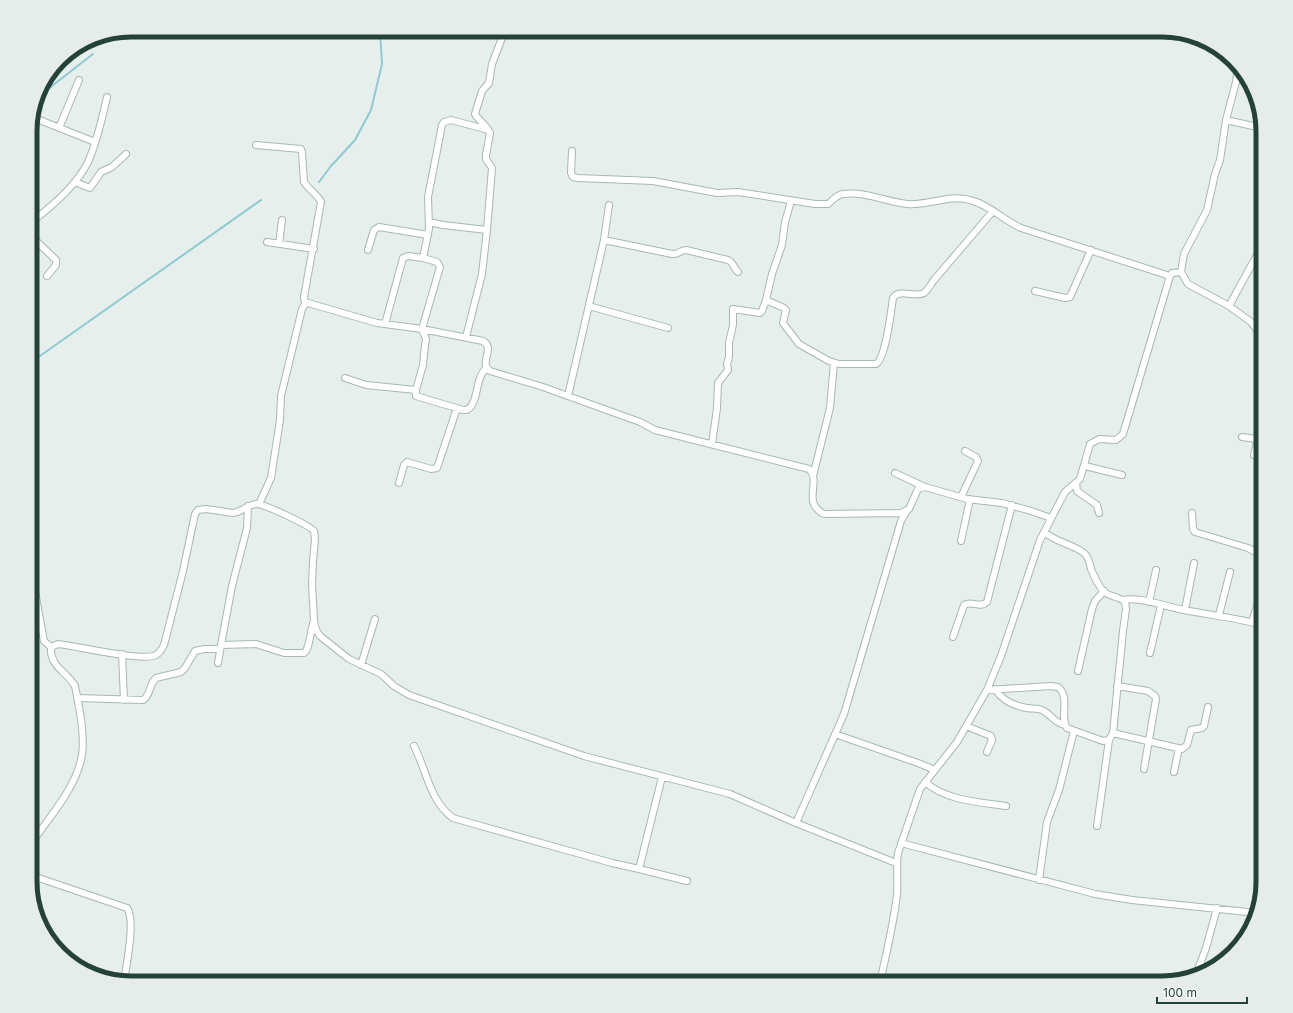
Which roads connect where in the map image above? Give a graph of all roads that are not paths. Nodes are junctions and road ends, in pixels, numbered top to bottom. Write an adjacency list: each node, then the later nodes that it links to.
1 (502, 37): 9 (street)
2 (1237, 75): 6 (street)
3 (79, 80): 8 (street)
4 (107, 97): 10 (street)
5 (38, 119): 8 (street)
6 (1226, 120): 7 (street); 33 (street)
7 (1256, 127)
8 (59, 128): 10 (street)
9 (488, 130): 20 (street); 21 (street)
10 (95, 142): 14 (street)
11 (256, 145): 27 (street)
12 (572, 151): 15 (street)
13 (126, 154): 14 (street)
14 (75, 182): 18 (street)
15 (791, 201): 17 (street); 37 (street)
16 (609, 205): 23 (street)
17 (993, 211): 29 (street); 46 (street)
18 (37, 218)
19 (282, 220): 26 (street)
20 (429, 222): 21 (street); 22 (street)
21 (487, 230): 45 (street)
22 (428, 235): 28 (street); 31 (street)
23 (604, 240): 32 (street); 39 (street)
24 (37, 242): 34 (street)
25 (267, 242): 26 (street)
26 (279, 244): 27 (street)
27 (314, 249): 38 (street)
28 (368, 250)
29 (1091, 250): 35 (street); 36 (street)
30 (1256, 257): 40 (street)
31 (423, 258): 41 (street); 44 (street)
32 (738, 272)
33 (1181, 272): 35 (street); 40 (street)
34 (47, 276)
35 (1170, 276): 58 (street)
36 (1035, 290)
37 (766, 300): 46 (street); 54 (street)
38 (305, 304): 41 (street); 67 (street)
39 (589, 306): 43 (street); 50 (street)
40 (1229, 306): 42 (street)
41 (385, 324): 44 (street)
42 (1256, 327)
43 (668, 328)
44 (422, 329): 45 (street); 49 (street)
45 (466, 337): 47 (street)
46 (834, 362): 61 (street)
47 (487, 368): 50 (street); 51 (street)
48 (345, 378): 49 (street)
49 (416, 390): 51 (street)
50 (568, 396): 54 (street)
51 (457, 408): 62 (street)
52 (1242, 437): 53 (street)
53 (1256, 439)
54 (712, 444): 61 (street)
55 (1256, 450): 57 (street)
56 (965, 451): 65 (street)
57 (1254, 455)
58 (1085, 466): 60 (street); 63 (street)
59 (895, 473): 64 (street)
60 (1122, 475)
61 (813, 476): 70 (street)
62 (399, 483)
63 (1076, 483): 72 (street); 73 (street)
64 (925, 487): 65 (street); 70 (street)
65 (961, 497): 66 (street)
66 (970, 499): 68 (street); 75 (street)
67 (259, 504): 69 (street); 89 (street)
68 (1012, 505): 73 (street); 92 (street)
69 (248, 506): 93 (street); 96 (street)
70 (906, 512): 110 (street)
71 (1192, 513): 76 (street)
72 (1099, 514)
73 (1051, 518): 74 (street)
74 (1044, 532): 80 (street); 102 (street)
75 (961, 541)
76 (1256, 553)
77 (1194, 563): 86 (street)
78 (1156, 570): 82 (street)
79 (1230, 572): 87 (street)
80 (1104, 591): 81 (street); 99 (street)
81 (1123, 600): 82 (street); 100 (street)
82 (1149, 602): 84 (street)
83 (37, 603): 94 (street)
84 (1161, 605): 86 (street); 95 (street)
85 (1256, 609): 90 (street)
86 (1185, 610): 87 (street)
87 (1219, 615): 90 (street)
88 (375, 619): 98 (street)
89 (314, 621): 93 (street); 98 (street)
90 (1252, 622): 91 (street)
91 (1256, 623)
92 (953, 637)
93 (221, 647): 97 (street); 104 (street)
94 (51, 648): 96 (street); 103 (street)
95 (1150, 653)
96 (122, 654): 104 (street)
97 (218, 663)
98 (361, 665): 119 (street)
99 (1078, 671)
100 (1117, 686): 109 (street); 112 (street)
101 (995, 689): 102 (street); 106 (street); 106 (street)
102 (987, 690): 107 (street)
103 (78, 698): 104 (street); 124 (street)
104 (124, 700)
105 (1208, 706): 114 (street)
106 (1065, 725): 108 (street)
107 (966, 726): 115 (street); 117 (street)
108 (1074, 731): 111 (street); 129 (street)
109 (1113, 733): 111 (street); 112 (street)
110 (835, 734): 117 (street); 122 (street)
111 (1110, 740): 123 (street)
112 (1149, 741): 114 (street); 116 (street)
113 (414, 746): 127 (street)
114 (1179, 748): 118 (street)
115 (987, 752)
116 (1144, 769)
117 (935, 770): 120 (street)
118 (1174, 772)
119 (662, 777): 122 (street); 127 (street)
120 (924, 782): 121 (street); 125 (street)
121 (1006, 806)
122 (796, 823): 126 (street)
123 (1097, 826)
124 (37, 835)
125 (901, 843): 126 (street); 129 (street)
126 (896, 863): 135 (street)
127 (639, 868): 130 (street)
128 (37, 877): 134 (street)
129 (1039, 880): 131 (street)
130 (686, 881)
131 (1216, 908): 132 (street); 133 (street)
132 (1251, 912)
133 (1198, 969)
134 (125, 975)
135 (883, 976)

